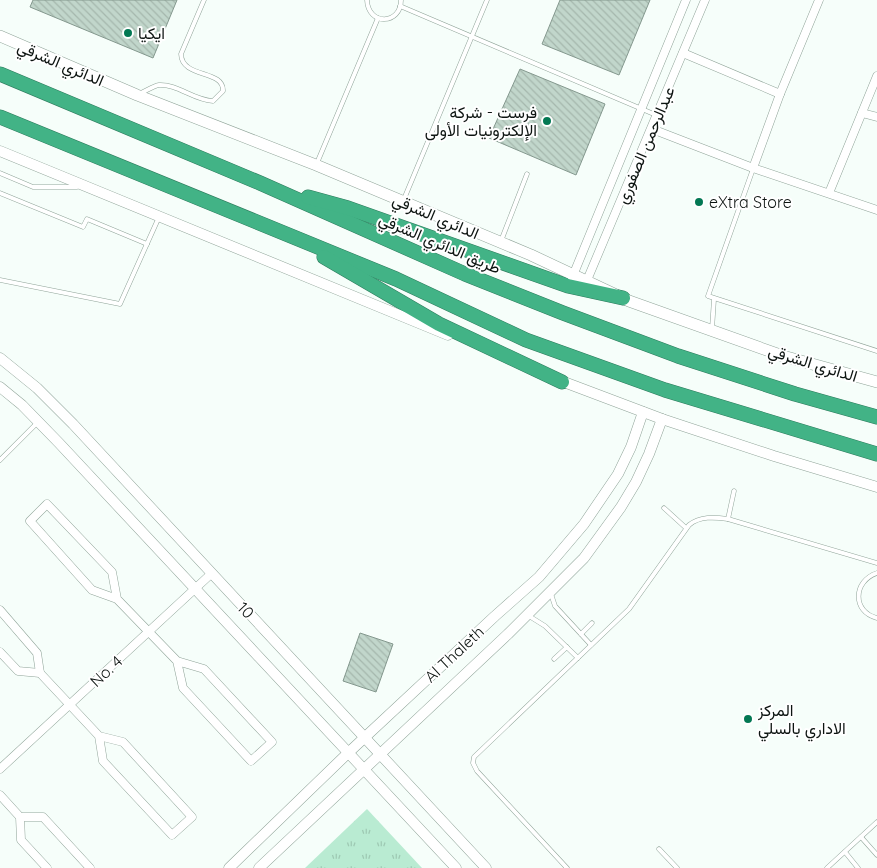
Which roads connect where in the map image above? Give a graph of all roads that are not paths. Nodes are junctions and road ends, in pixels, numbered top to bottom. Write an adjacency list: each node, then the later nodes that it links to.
1 (204, 0): 16 (lane)
2 (367, 0): 9 (lane)
3 (401, 0): 8 (lane)
4 (487, 0): 11 (lane)
5 (686, 0): 17 (street, عبدالرحمن الصفوري)
6 (705, 0): 12 (street, عبدالرحمن الصفوري)
7 (819, 0): 15 (street)
8 (400, 6): 9 (lane); 11 (lane)
9 (378, 18): 24 (lane)
10 (0, 36): 16 (main road, الدائري الشرقي)
11 (472, 36): 17 (lane); 32 (lane)
12 (683, 53): 15 (street); 19 (street, عبدالرحمن الصفوري)
13 (0, 74): 28 (highway, طريق الدائري الشرقي)
14 (877, 76): 18 (street)
15 (780, 94): 25 (street)
16 (137, 95): 24 (main road, الدائري الشرقي)
17 (641, 109): 19 (lane); 39 (street, عبدالرحمن الصفوري)
18 (862, 113): 21 (street); 31 (street)
19 (658, 116): 22 (street, عبدالرحمن الصفوري)
20 (0, 117): 35 (highway)
21 (877, 117)
22 (652, 129): 25 (street); 40 (street, عبدالرحمن الصفوري)
23 (0, 151): 29 (street)
24 (316, 164): 32 (main road, الدائري الشرقي)
25 (754, 168): 31 (street); 42 (lane)
26 (0, 173): 29 (lane)
27 (527, 174): 36 (lane)
28 (260, 183): 39 (highway); 50 (highway, طريق الدائري الشرقي)
29 (87, 187): 34 (street)
30 (0, 193): 37 (lane)
31 (829, 193): 33 (street)
32 (404, 201): 36 (main road, الدائري الشرقي)
33 (877, 210)
34 (159, 216): 37 (lane); 46 (street)
35 (275, 229): 46 (highway); 53 (highway)
36 (500, 243): 39 (main road, الدائري الشرقي)
37 (147, 244): 38 (lane)
38 (0, 280)
39 (571, 280): 40 (highway)
40 (585, 285): 41 (highway)
41 (623, 298): 43 (main road, الدائري الشرقي)
42 (714, 299): 43 (lane); 44 (lane)
43 (712, 329): 47 (main road, الدائري الشرقي)
44 (877, 351)
45 (0, 358): 61 (street, 10)
46 (562, 382): 49 (street)
47 (877, 382)
48 (0, 387): 52 (street, 10)
49 (643, 412): 51 (street); 81 (street, Al Thaleth)
50 (877, 417)
51 (662, 419): 55 (street); 64 (street, Al Thaleth)
52 (38, 422): 54 (lane); 63 (street, 10)
53 (877, 454)
54 (0, 460)
55 (876, 488)
56 (734, 491): 58 (lane)
57 (664, 508): 59 (lane)
58 (728, 519): 59 (lane); 60 (lane)
59 (686, 528): 72 (lane)
60 (877, 563)
61 (212, 573): 63 (street, No. 4); 81 (street, 10)
62 (877, 573): 68 (lane)
63 (195, 589): 70 (street, No. 4); 82 (street, 10)
64 (551, 591): 67 (street, Al Thaleth); 71 (lane)
65 (117, 599): 65 (street); 70 (street)
66 (0, 610): 78 (street)
67 (527, 615): 73 (lane); 83 (street, Al Thaleth)
68 (877, 618)
69 (592, 623): 71 (lane)
70 (149, 631): 77 (street); 79 (street, No. 4)
71 (581, 634): 72 (lane)
72 (591, 645): 75 (lane)
73 (567, 647): 75 (lane); 76 (lane)
74 (0, 652): 78 (street)
75 (578, 658): 99 (lane)
76 (554, 659)
77 (177, 661): 77 (street)
78 (40, 673): 79 (street)
79 (70, 705): 80 (street); 84 (street, No. 4)
80 (98, 736): 80 (street)
81 (365, 738): 82 (street, Al Thaleth); 83 (street, 10)
82 (348, 753): 85 (street, 10); 95 (street, Al Thaleth)
83 (380, 754): 85 (street, Al Thaleth); 98 (street, 10)
84 (0, 769)
85 (364, 769): 96 (street, Al Thaleth); 97 (street, 10)
86 (0, 795): 87 (street)
87 (20, 817): 93 (street); 94 (street)
88 (877, 822): 89 (lane)
89 (861, 837): 91 (lane); 92 (lane)
90 (659, 849): 100 (lane)
91 (844, 852): 101 (lane); 102 (lane)
92 (877, 855)
93 (47, 868)
94 (90, 868)
95 (229, 868)
96 (259, 868)
97 (456, 868)
98 (486, 868)
99 (566, 868)
100 (677, 868)
101 (827, 868)
102 (858, 868)

